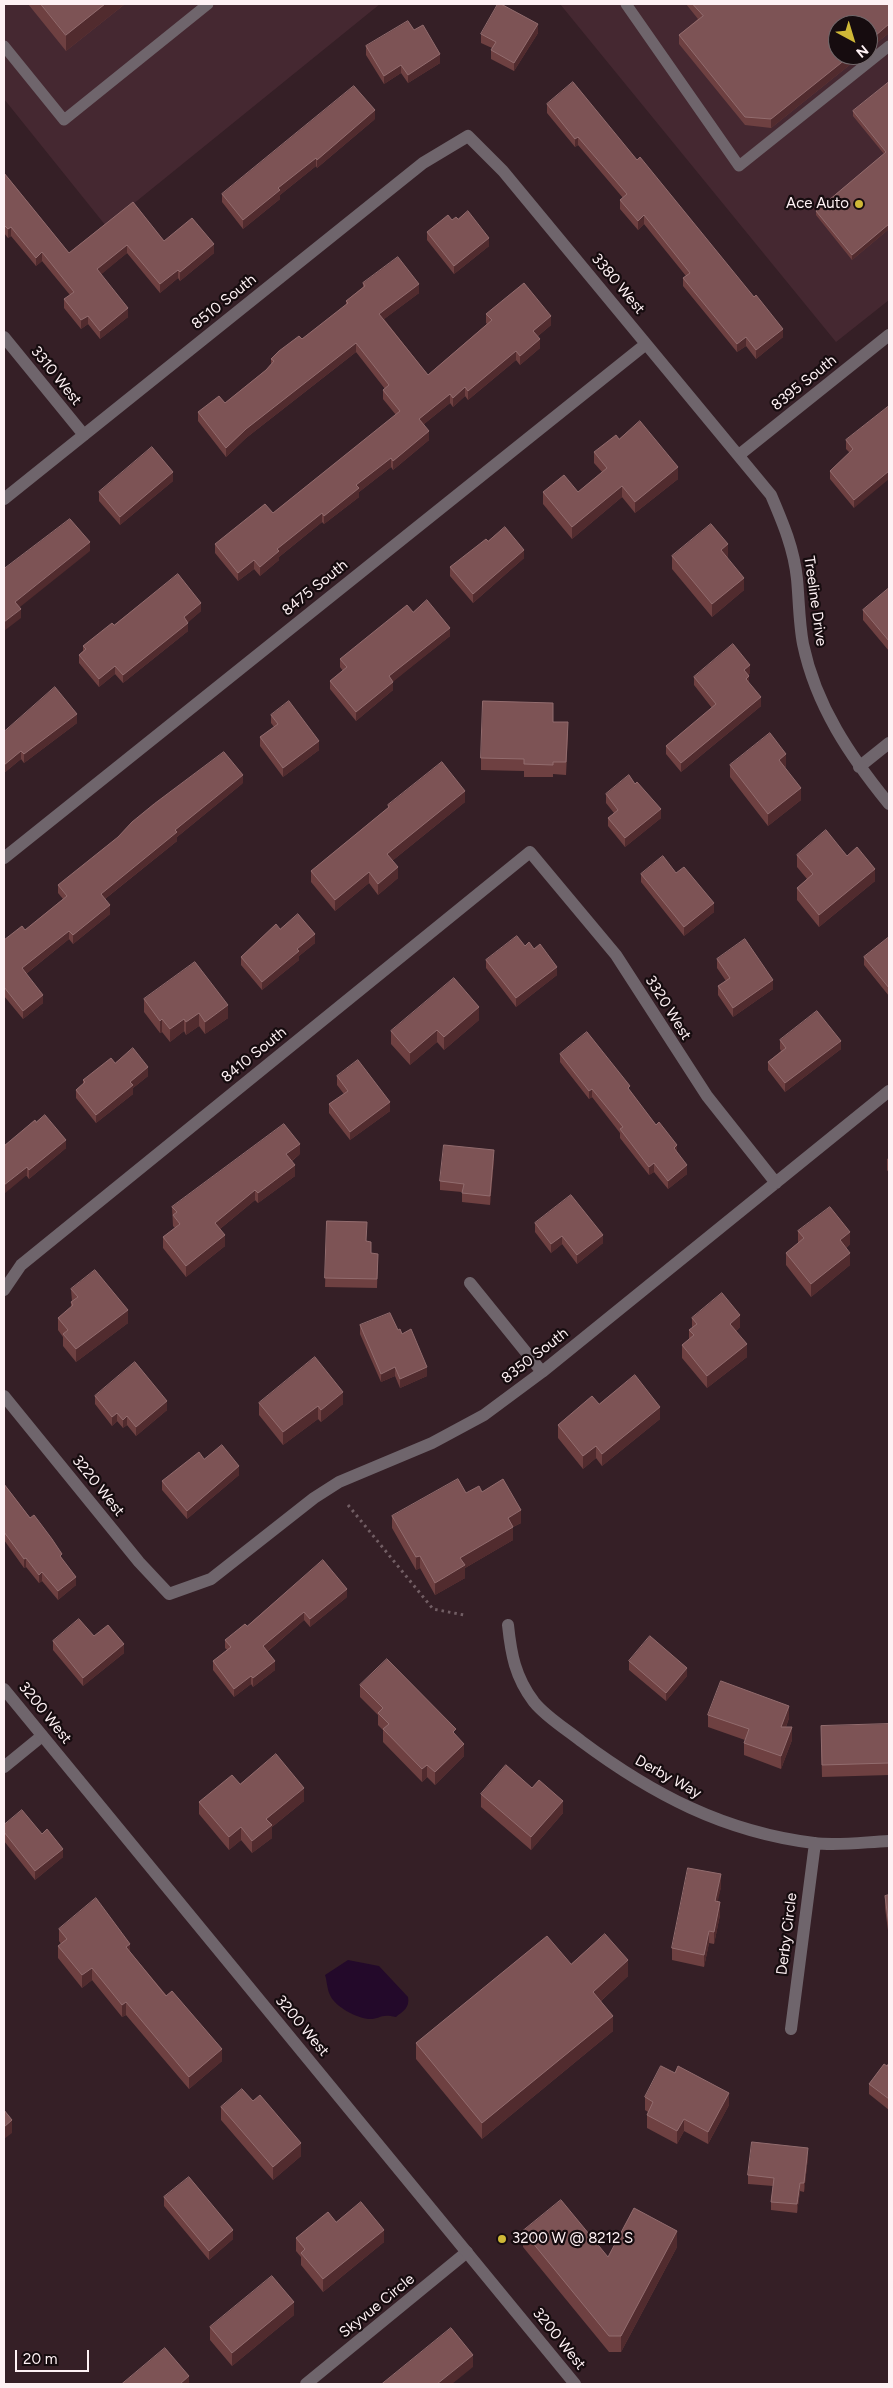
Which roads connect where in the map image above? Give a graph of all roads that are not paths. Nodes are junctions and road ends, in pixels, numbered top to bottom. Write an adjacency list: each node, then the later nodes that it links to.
1 (208, 4): 3 (lane)
2 (626, 4): 4 (lane)
3 (4, 46)
4 (889, 46)
5 (468, 136): 8 (street, 3380 West); 9 (street, 8510 South)
6 (889, 335): 10 (street, 8395 South)
7 (4, 337): 9 (street, 3310 West)
8 (646, 344): 10 (street, 3380 West); 16 (street, 8475 South)
9 (84, 435): 11 (street, 8510 South)
10 (739, 455): 13 (street, Treeline Drive)
11 (4, 499)
12 (889, 743): 13 (street)
13 (859, 767): 14 (street, Treeline Drive)
14 (889, 804)
15 (530, 852): 18 (street, 3320 West); 20 (street, 8410 South)
16 (4, 858)
17 (889, 1091): 18 (street, 8350 South)
18 (776, 1182): 21 (street, 8350 South)
19 (470, 1283): 21 (street)
20 (4, 1290)
21 (542, 1372): 23 (street, 8350 South)
22 (4, 1396): 23 (street, 3220 West)
23 (169, 1594)
24 (508, 1624): 29 (street, Derby Way)
25 (4, 1689): 26 (street, 3200 West)
26 (42, 1736): 27 (street); 31 (street, 3200 West)
27 (4, 1767)
28 (889, 1841): 29 (street, Derby Way)
29 (815, 1843): 30 (street, Derby Circle)
30 (791, 2029)
31 (467, 2252): 32 (street, Skyvue Circle); 33 (street, 3200 West)
32 (306, 2384)
33 (575, 2384)

